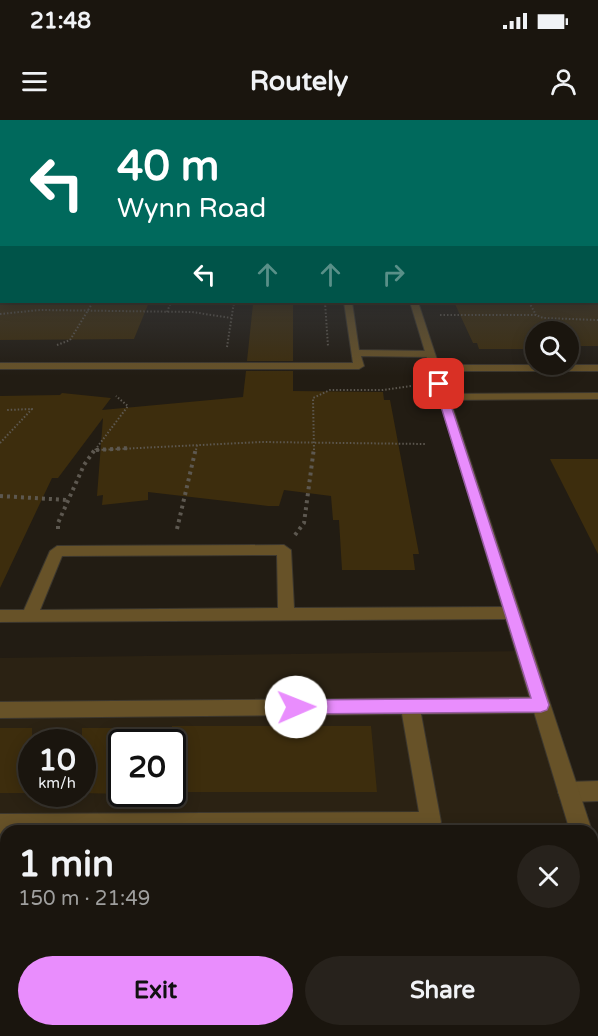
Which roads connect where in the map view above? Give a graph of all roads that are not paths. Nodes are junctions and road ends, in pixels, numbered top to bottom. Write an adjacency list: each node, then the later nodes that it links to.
1 (348, 303): 3 (street)
2 (414, 303): 4 (street)
3 (355, 353): 4 (street); 5 (street)
4 (430, 354): 7 (street)
5 (0, 366)
6 (598, 368): 7 (street)
7 (434, 369): 9 (street)
8 (598, 396): 9 (street)
9 (443, 397): 10 (street)
10 (512, 614): 11 (street); 14 (street)
11 (286, 615): 13 (street); 13 (street)
12 (0, 616): 13 (street)
13 (29, 616)
14 (541, 705): 15 (street); 18 (street)
15 (410, 706): 16 (street); 19 (street)
16 (0, 710)
17 (598, 791): 18 (street)
18 (568, 792): 20 (street)
19 (0, 824)
20 (579, 825)

